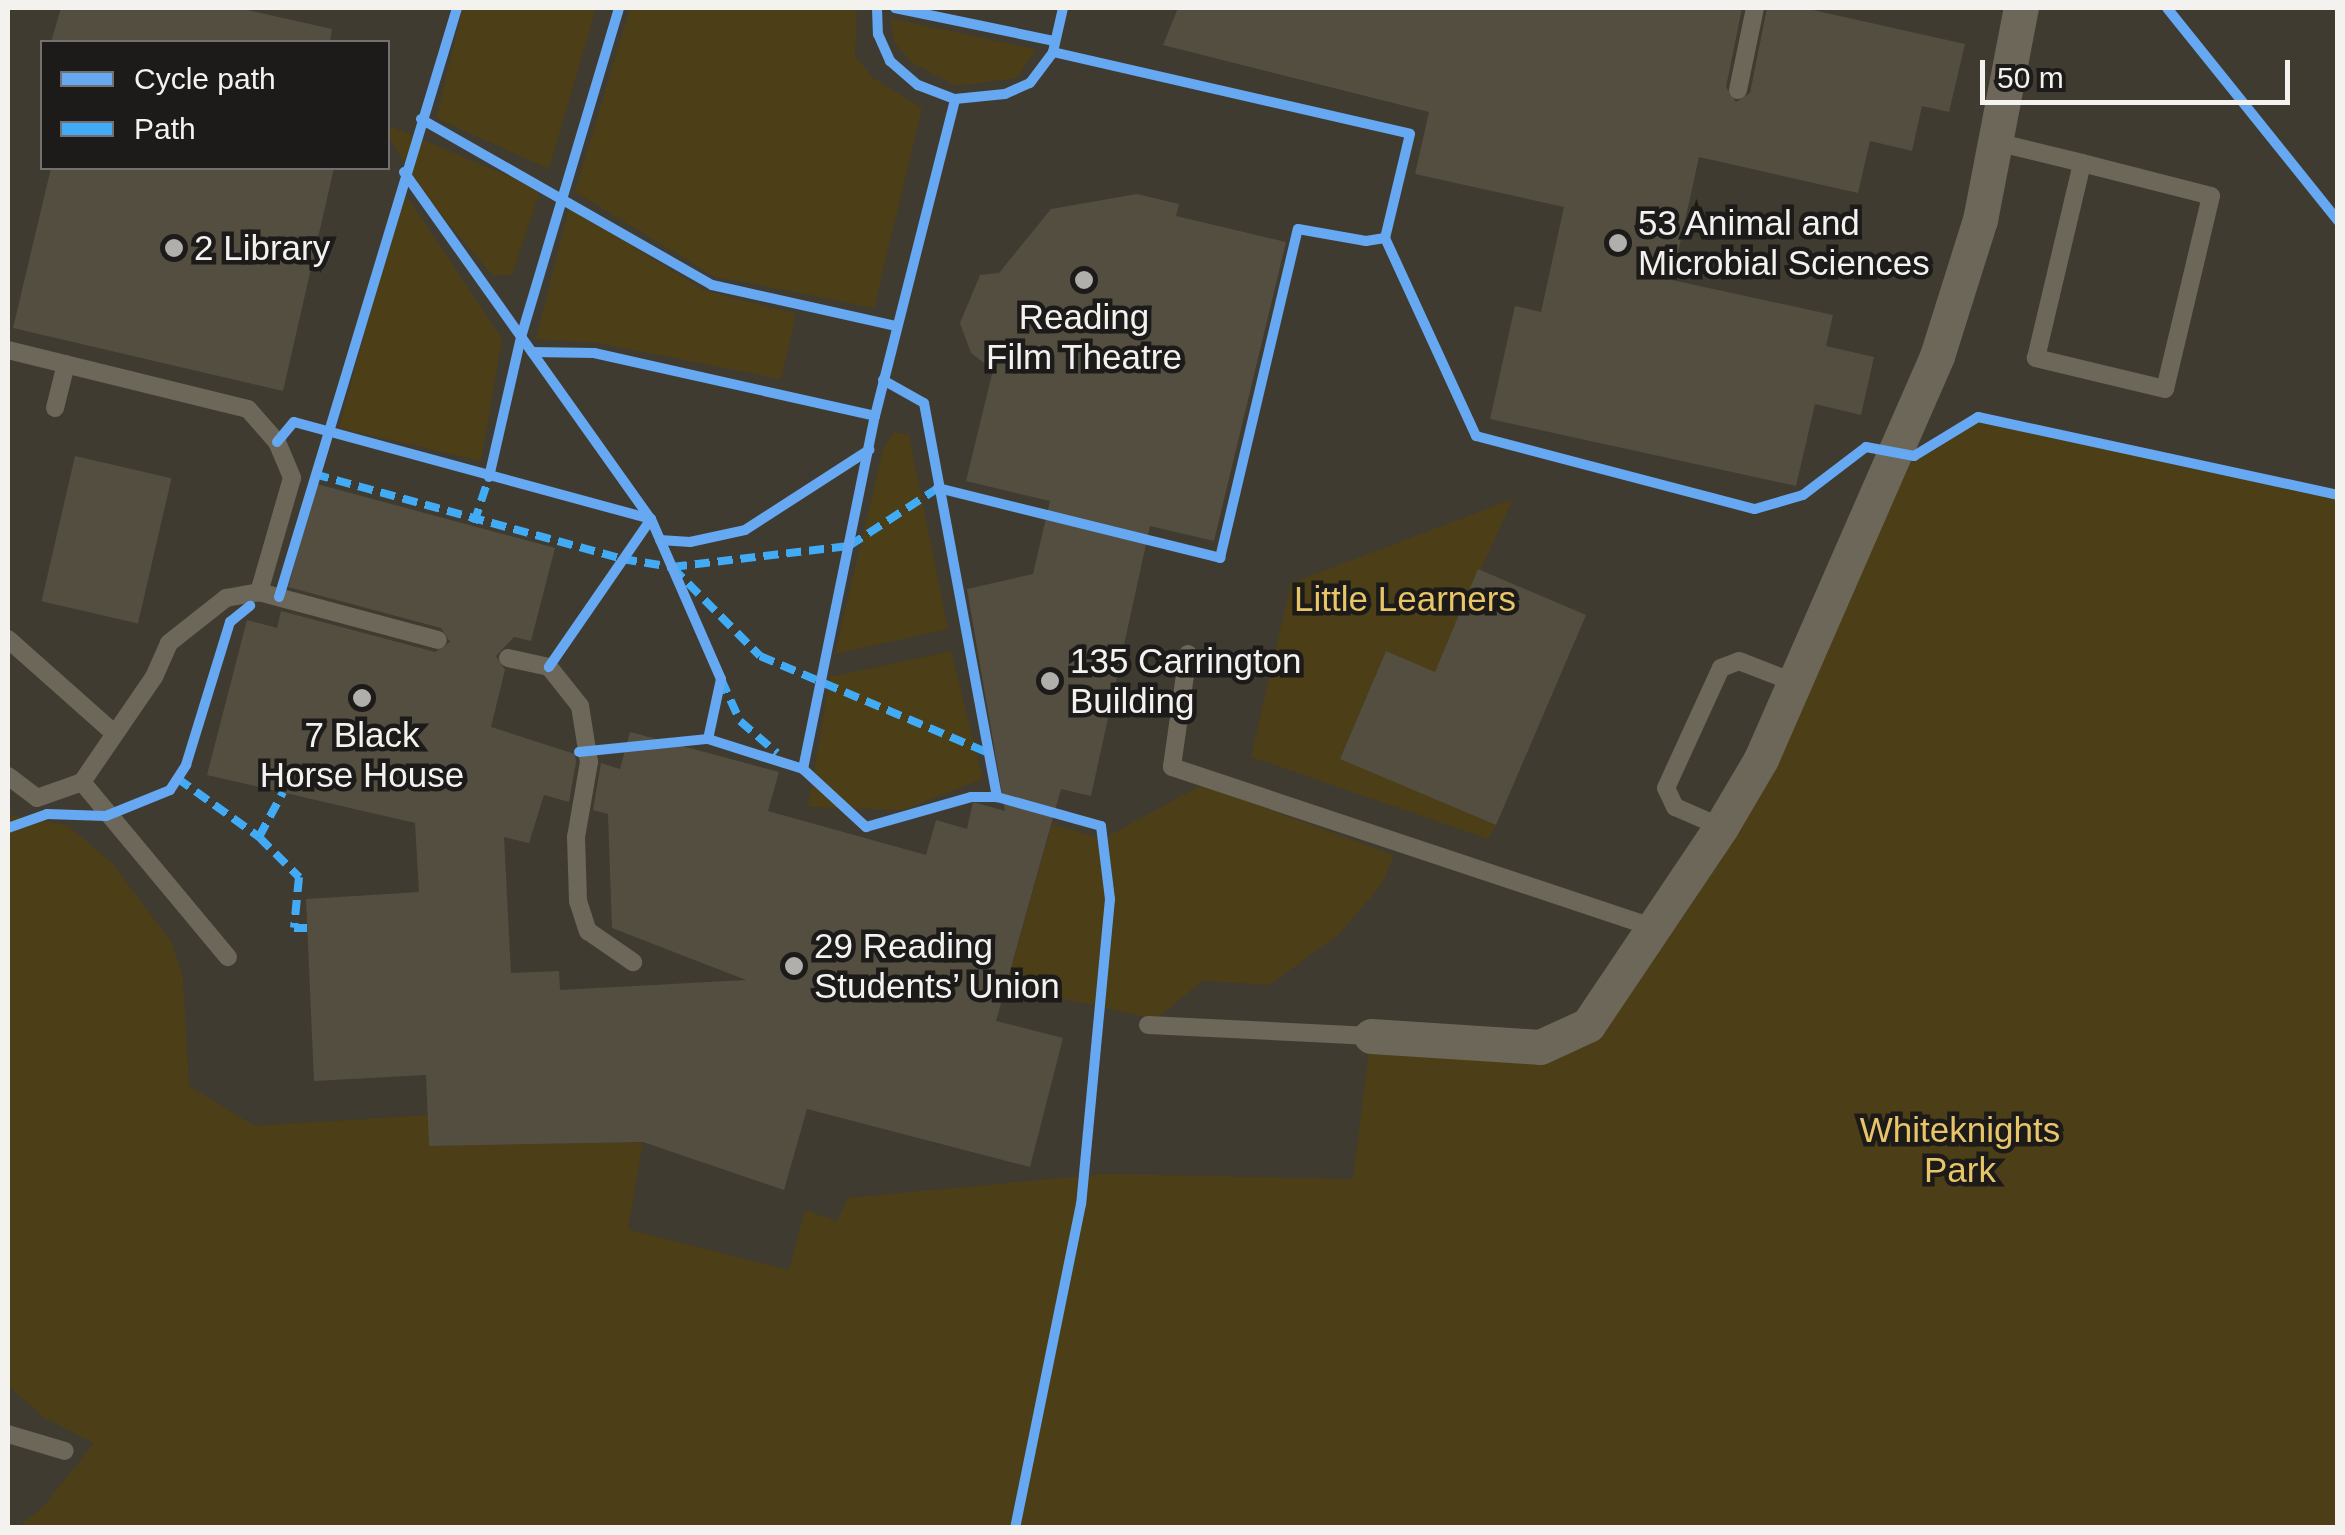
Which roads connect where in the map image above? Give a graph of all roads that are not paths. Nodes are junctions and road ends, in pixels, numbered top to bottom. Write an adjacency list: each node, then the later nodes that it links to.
1 (1756, 8): 3 (lane)
2 (2021, 8): 4 (street)
3 (1738, 90)
4 (1996, 142): 5 (lane); 14 (street)
5 (2082, 163): 5 (lane)
6 (8, 350): 7 (lane)
7 (66, 364): 8 (lane); 9 (lane)
8 (55, 408)
9 (258, 592): 11 (lane); 15 (lane)
10 (8, 639): 15 (lane)
11 (438, 640)
12 (1188, 654): 19 (lane)
13 (508, 658): 21 (lane)
14 (1796, 683): 18 (street); 18 (lane)
15 (114, 732): 17 (lane)
16 (8, 776): 17 (lane)
17 (82, 782): 20 (lane)
18 (1720, 827): 19 (street)
19 (1655, 928): 23 (street)
20 (228, 957)
21 (633, 962)
22 (1148, 1025): 23 (lane)
23 (1371, 1036)
24 (8, 1434): 25 (lane)
25 (65, 1451)

